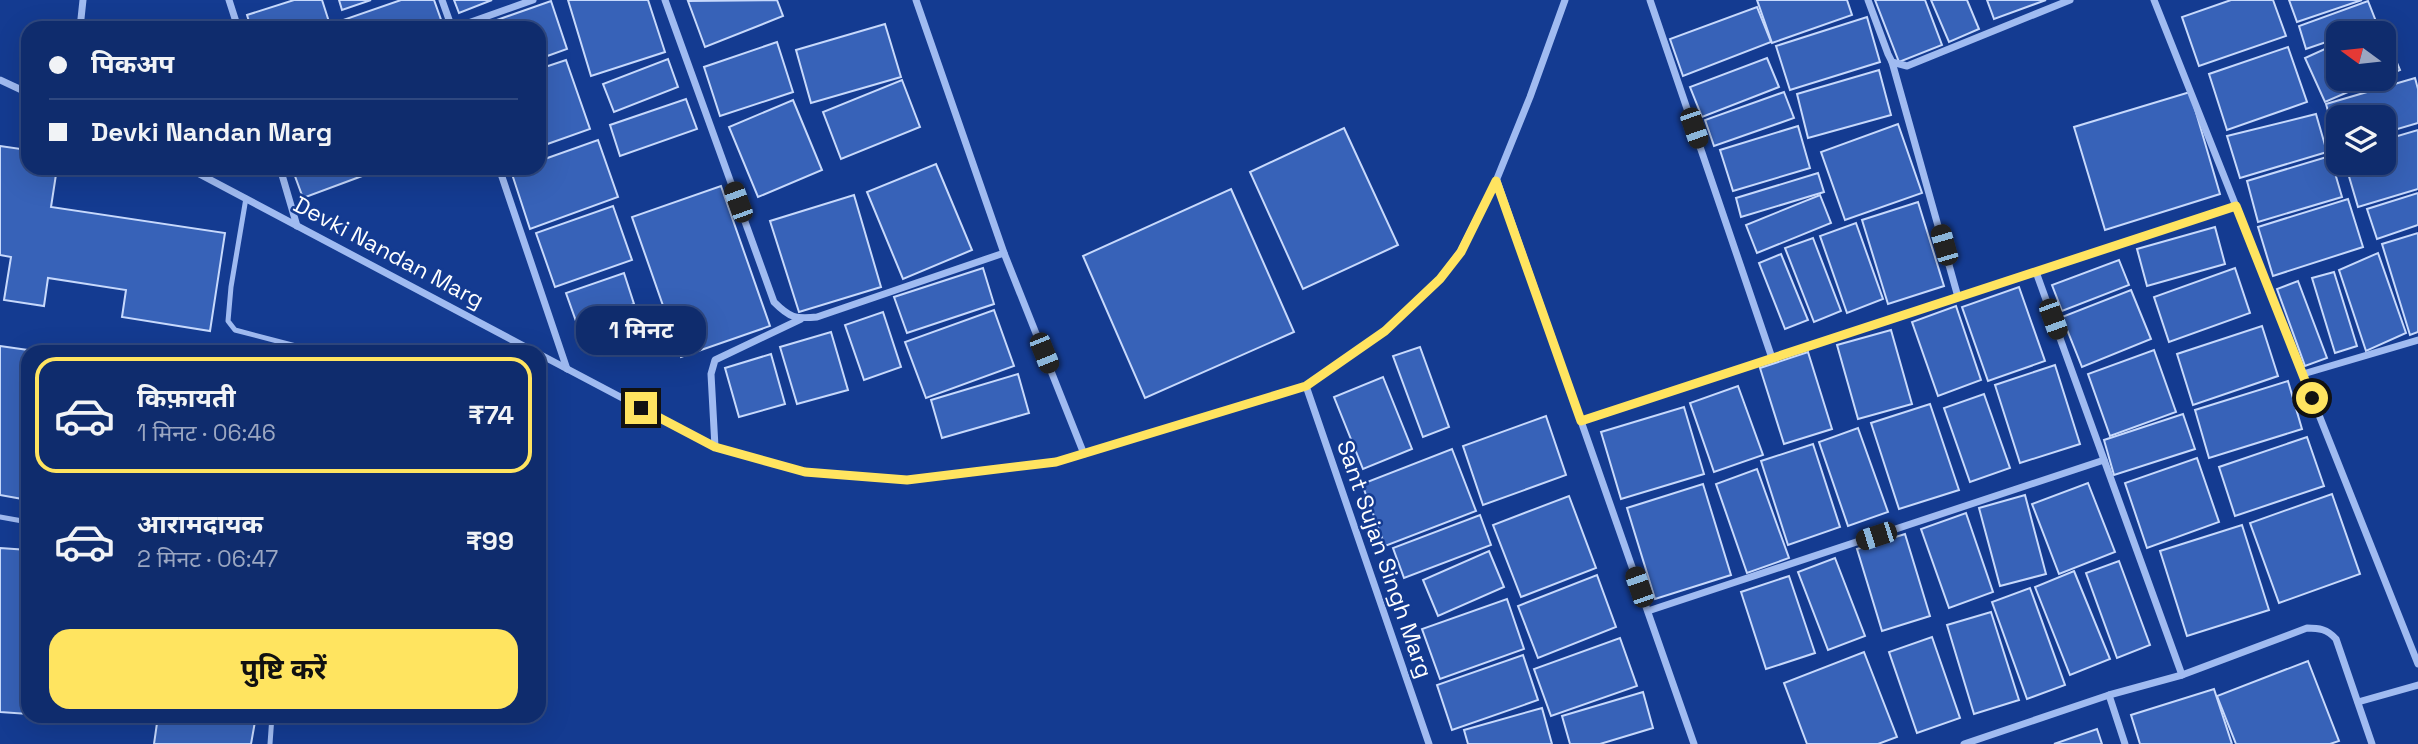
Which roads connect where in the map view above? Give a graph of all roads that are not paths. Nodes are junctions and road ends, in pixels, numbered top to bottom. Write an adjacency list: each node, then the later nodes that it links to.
1 (83, 0): 12 (street)
2 (229, 0): 13 (street)
3 (442, 0): 14 (street)
4 (533, 0): 15 (street)
5 (665, 0): 29 (street)
6 (916, 0): 26 (street)
7 (1565, 0): 22 (street, Devki Nandan Marg)
8 (1650, 0): 34 (street)
9 (1868, 0): 16 (street)
10 (2070, 0): 16 (street)
11 (2154, 0): 24 (street)
12 (81, 21)
13 (236, 21)
14 (450, 21)
15 (473, 21)
16 (1892, 62): 28 (street)
17 (0, 80): 18 (street)
18 (21, 90)
19 (202, 175): 23 (street, Devki Nandan Marg)
20 (282, 175): 25 (street)
21 (501, 175): 35 (street)
22 (1496, 181): 37 (street, Devki Nandan Marg); 38 (street)
23 (246, 198): 25 (street, Devki Nandan Marg); 31 (lane)
24 (2236, 206): 27 (street); 36 (street)
25 (297, 226): 32 (street, Devki Nandan Marg)
26 (1004, 253): 29 (street); 40 (street)
27 (2036, 272): 28 (street); 41 (street)
28 (1958, 297): 34 (street)
29 (800, 319): 39 (street)
30 (2418, 340): 36 (street)
31 (292, 345)
32 (522, 345)
33 (546, 358): 35 (street, Devki Nandan Marg)
34 (1772, 358): 38 (street)
35 (567, 369): 39 (street, Devki Nandan Marg)
36 (2303, 374): 45 (street)
37 (1306, 386): 40 (street, Devki Nandan Marg); 52 (street, Sant Sujan Singh Marg)
38 (1581, 421): 44 (street)
39 (715, 447): 40 (street, Devki Nandan Marg)
40 (1084, 454)
41 (2104, 460): 44 (street); 46 (street)
42 (0, 517): 43 (lane)
43 (21, 521)
44 (1648, 611): 53 (street)
45 (2418, 664)
46 (2182, 675): 48 (street); 49 (street)
47 (2418, 685): 49 (street)
48 (2109, 695): 54 (street); 55 (street)
49 (2358, 702): 56 (street)
50 (272, 723): 51 (lane)
51 (270, 744)
52 (1429, 744)
53 (1694, 744)
54 (1964, 744)
55 (2125, 744)
56 (2372, 744)

